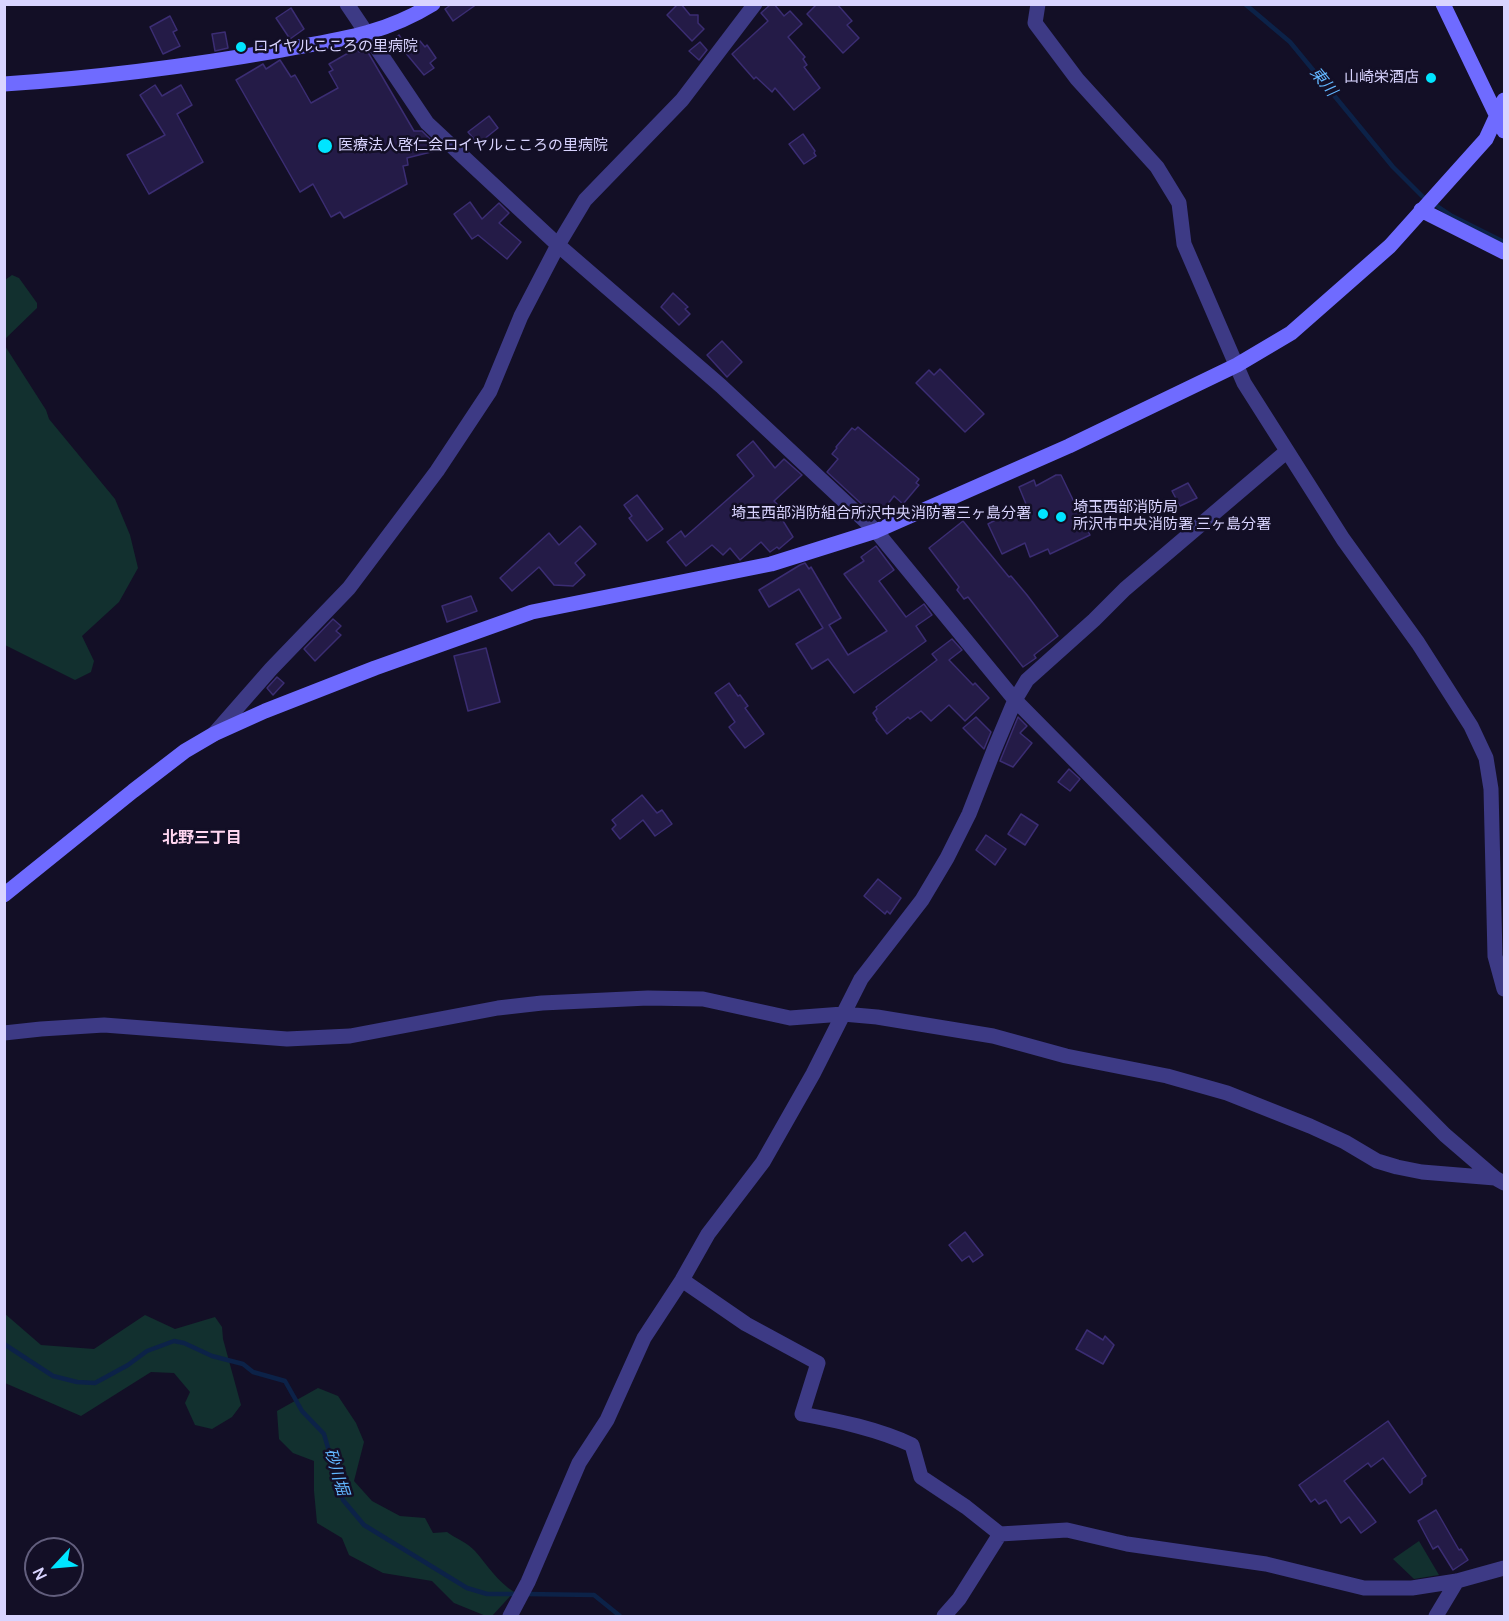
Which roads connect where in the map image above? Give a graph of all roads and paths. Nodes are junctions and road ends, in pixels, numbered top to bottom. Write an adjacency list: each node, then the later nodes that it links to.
1 (347, 4): 6 (street)
2 (434, 4): 6 (street)
3 (755, 4): 12 (street)
4 (1038, 4): 14 (street)
5 (1443, 4): 9 (street)
6 (368, 34): 7 (street); 12 (street)
7 (4, 84)
8 (1504, 100): 9 (street)
9 (1496, 115): 10 (street); 11 (street)
10 (1504, 131)
11 (1423, 209): 13 (street); 14 (street)
12 (558, 245): 16 (street); 18 (street)
13 (1504, 252)
14 (1237, 365): 15 (street); 16 (street)
15 (1286, 452): 17 (street); 19 (street)
16 (876, 531): 17 (street); 18 (street)
17 (1015, 700): 23 (street); 25 (street)
18 (214, 734): 21 (street)
19 (1491, 789): 20 (street); 22 (street)
20 (1504, 798)
21 (4, 895)
22 (1504, 990)
23 (843, 1014): 24 (street); 25 (street); 26 (street)
24 (4, 1033)
25 (1500, 1181)
26 (682, 1280): 27 (street); 30 (street)
27 (1000, 1534): 29 (street); 31 (street)
28 (1504, 1568): 29 (street)
29 (1457, 1581): 32 (street)
30 (513, 1611)
31 (944, 1617)
32 (1436, 1617)

